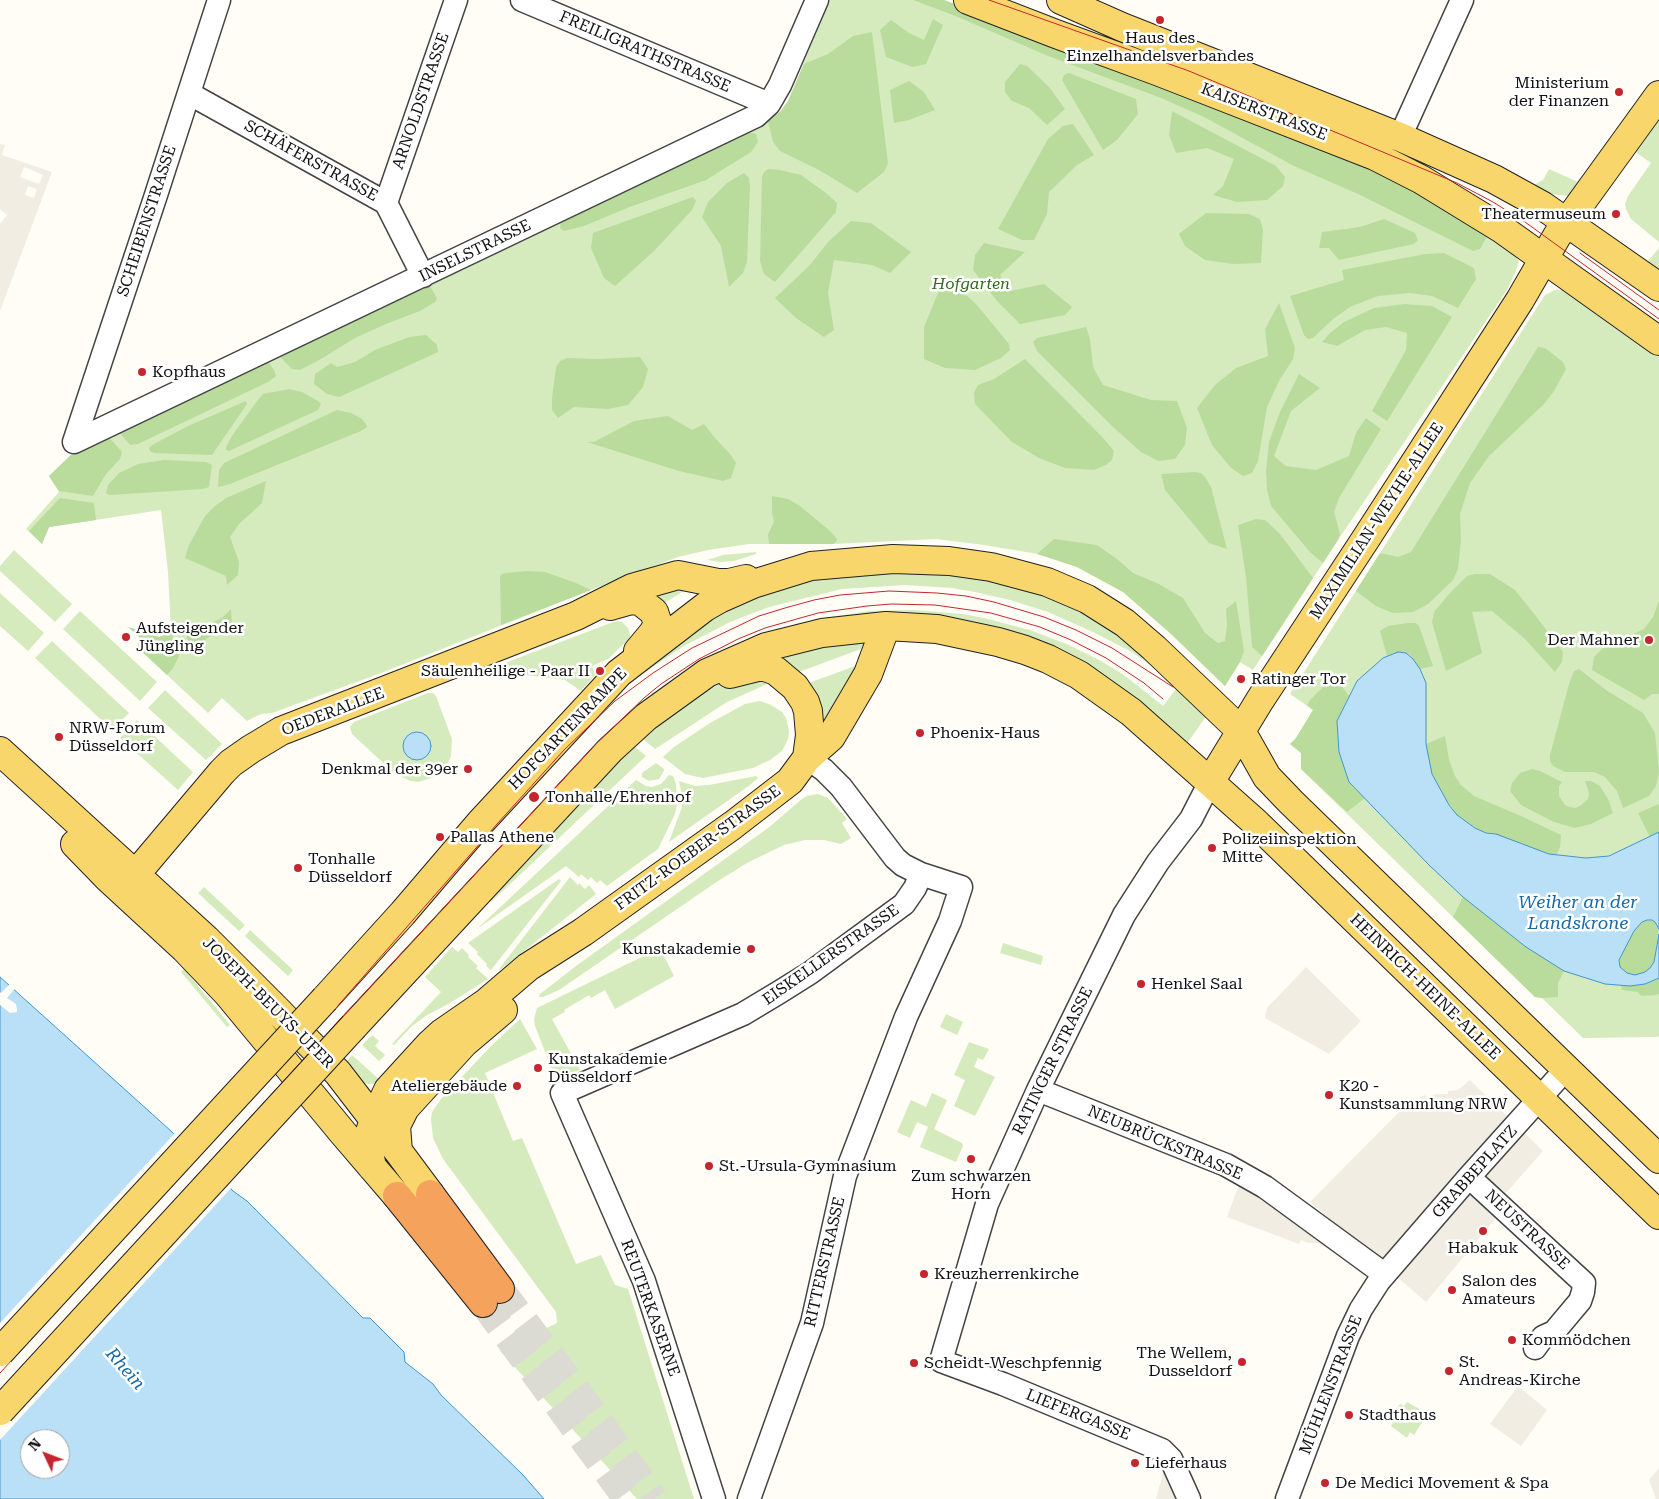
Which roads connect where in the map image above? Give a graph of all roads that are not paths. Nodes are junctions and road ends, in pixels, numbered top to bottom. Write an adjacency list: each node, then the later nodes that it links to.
1 (219, 0): 9 (street, SCHEIBENSTRASSE)
2 (456, 0): 13 (street, ARNOLDSTRASSE)
3 (522, 0): 11 (street, FREILIGRATHSTRASSE)
4 (817, 0): 11 (street, INSELSTRASSE)
5 (968, 0): 15 (main road, KAISERSTRASSE)
6 (1061, 0): 8 (main road, KAISERSTRASSE)
7 (1462, 0): 12 (street)
8 (1101, 8): 12 (main road, KAISERSTRASSE)
9 (190, 94): 13 (street, SCHÄFERSTRASSE); 19 (street, SCHEIBENSTRASSE)
10 (1659, 95): 14 (main road, MAXIMILIAN-WEYHE-ALLEE)
11 (769, 104): 16 (street, INSELSTRASSE)
12 (1400, 137): 14 (main road, KAISERSTRASSE)
13 (386, 203): 16 (street, SCHÄFERSTRASSE)
14 (1567, 222): 15 (main road, MAXIMILIAN-WEYHE-ALLEE); 17 (main road, KAISERSTRASSE)
15 (1543, 259): 18 (main road, KAISERSTRASSE); 25 (main road, MAXIMILIAN-WEYHE-ALLEE)
16 (423, 276): 19 (street, INSELSTRASSE)
17 (1659, 287)
18 (1659, 342)
19 (74, 442)
20 (811, 566): 21 (main road, OEDERALLEE); 23 (main road, HOFGARTENRAMPE); 25 (main road, HOFGARTENRAMPE)
21 (576, 616): 23 (main road, OEDERALLEE); 32 (main road, OEDERALLEE)
22 (886, 626): 24 (main road); 27 (main road, FRITZ-ROEBER-STRASSE); 29 (main road)
23 (619, 673): 53 (main road, HOFGARTENRAMPE, bridge)
24 (670, 699): 27 (main road); 55 (main road, bridge)
25 (1240, 731): 29 (main road, MAXIMILIAN-WEYHE-ALLEE); 30 (main road)
26 (0, 751): 33 (main road, JOSEPH-BEUYS-UFER)
27 (808, 758): 34 (street); 42 (main road, FRITZ-ROEBER-STRASSE)
28 (0, 772): 35 (main road, JOSEPH-BEUYS-UFER)
29 (1210, 782): 31 (main road, HEINRICH-HEINE-ALLEE); 39 (street, RATINGER STRASSE)
30 (1283, 794): 31 (main road); 37 (main road)
31 (1256, 823): 41 (main road, HEINRICH-HEINE-ALLEE)
32 (166, 837): 33 (main road); 35 (main road, OEDERALLEE)
33 (112, 855): 35 (main road, JOSEPH-BEUYS-UFER)
34 (921, 874): 40 (street, EISKELLERSTRASSE); 57 (street, RITTERSTRASSE)
35 (131, 885): 36 (main road, JOSEPH-BEUYS-UFER); 38 (main road, JOSEPH-BEUYS-UFER)
36 (267, 1043): 43 (main road); 46 (main road, JOSEPH-BEUYS-UFER)
37 (1566, 1070): 41 (street, GRABBEPLATZ); 45 (main road)
38 (349, 1088): 42 (main road); 43 (main road, JOSEPH-BEUYS-UFER)
39 (1038, 1090): 51 (street, NEUBRÜCKSTRASSE); 54 (street, RATINGER STRASSE)
40 (562, 1093): 56 (street, REUTERKASERNE)
41 (1539, 1098): 47 (street, GRABBEPLATZ); 50 (main road, HEINRICH-HEINE-ALLEE)
42 (396, 1099): 43 (main road); 44 (main road)
43 (374, 1121): 44 (main road, JOSEPH-BEUYS-UFER); 46 (main road)
44 (398, 1151): 48 (main road, JOSEPH-BEUYS-UFER)
45 (1659, 1159)
46 (372, 1166): 49 (main road, JOSEPH-BEUYS-UFER)
47 (1469, 1177): 51 (street, GRABBEPLATZ); 52 (street, NEUSTRASSE)
48 (430, 1194): 49 (highway, JOSEPH-BEUYS-UFER)
49 (398, 1196)
50 (1659, 1215)
51 (1384, 1274): 59 (street, MÜHLENSTRASSE)
52 (1535, 1348)
53 (0, 1352)
54 (941, 1361): 58 (street, LIEFERGASSE)
55 (0, 1411)
56 (714, 1499)
57 (749, 1499)
58 (1189, 1499)
59 (1288, 1499)

